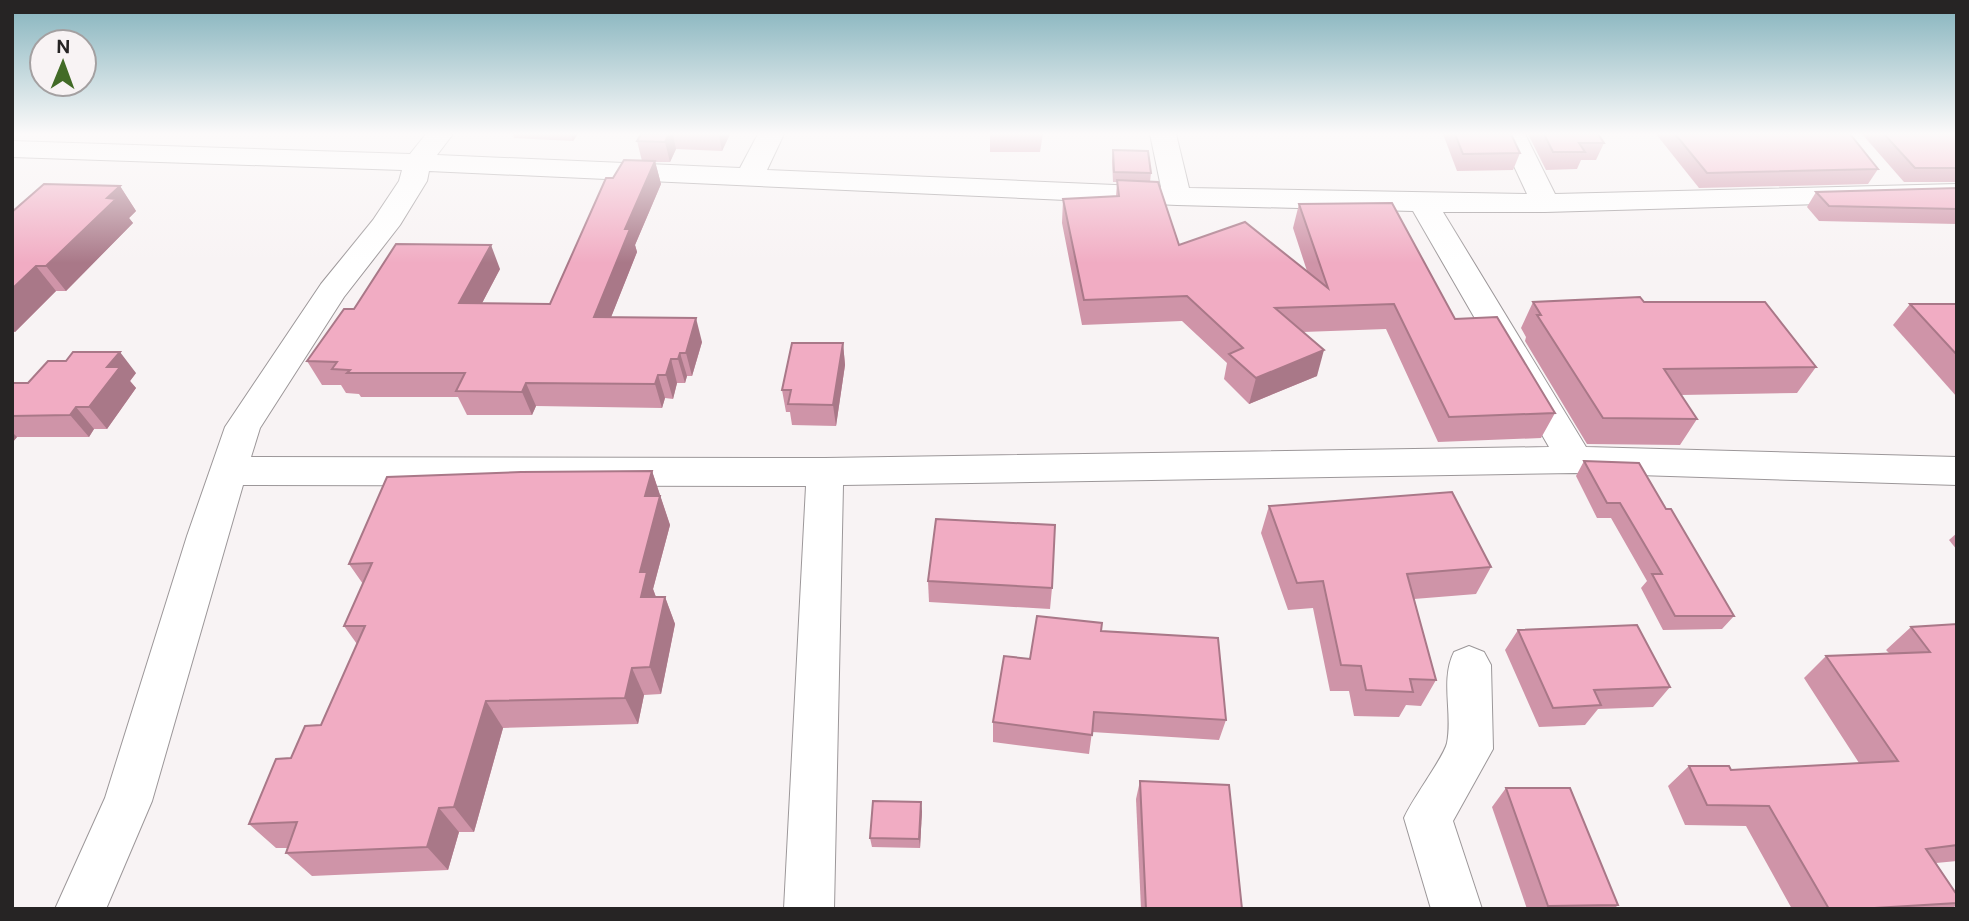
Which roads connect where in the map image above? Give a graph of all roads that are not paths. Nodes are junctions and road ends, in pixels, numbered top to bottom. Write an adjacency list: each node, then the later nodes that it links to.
1 (415, 177): 12 (street)
2 (771, 177): 8 (street)
3 (1173, 177): 8 (street)
4 (1533, 177): 10 (street)
5 (1880, 177): 7 (street)
6 (1957, 192): 7 (street)
7 (1896, 195): 10 (street)
8 (1177, 196): 9 (street)
9 (1423, 202): 10 (street); 11 (street)
10 (1545, 203)
11 (1575, 460): 13 (street); 14 (street)
12 (228, 471): 14 (street); 16 (street)
13 (1957, 471)
14 (825, 472): 17 (street)
15 (1469, 665): 18 (street)
16 (80, 909)
17 (809, 909)
18 (1457, 909)

